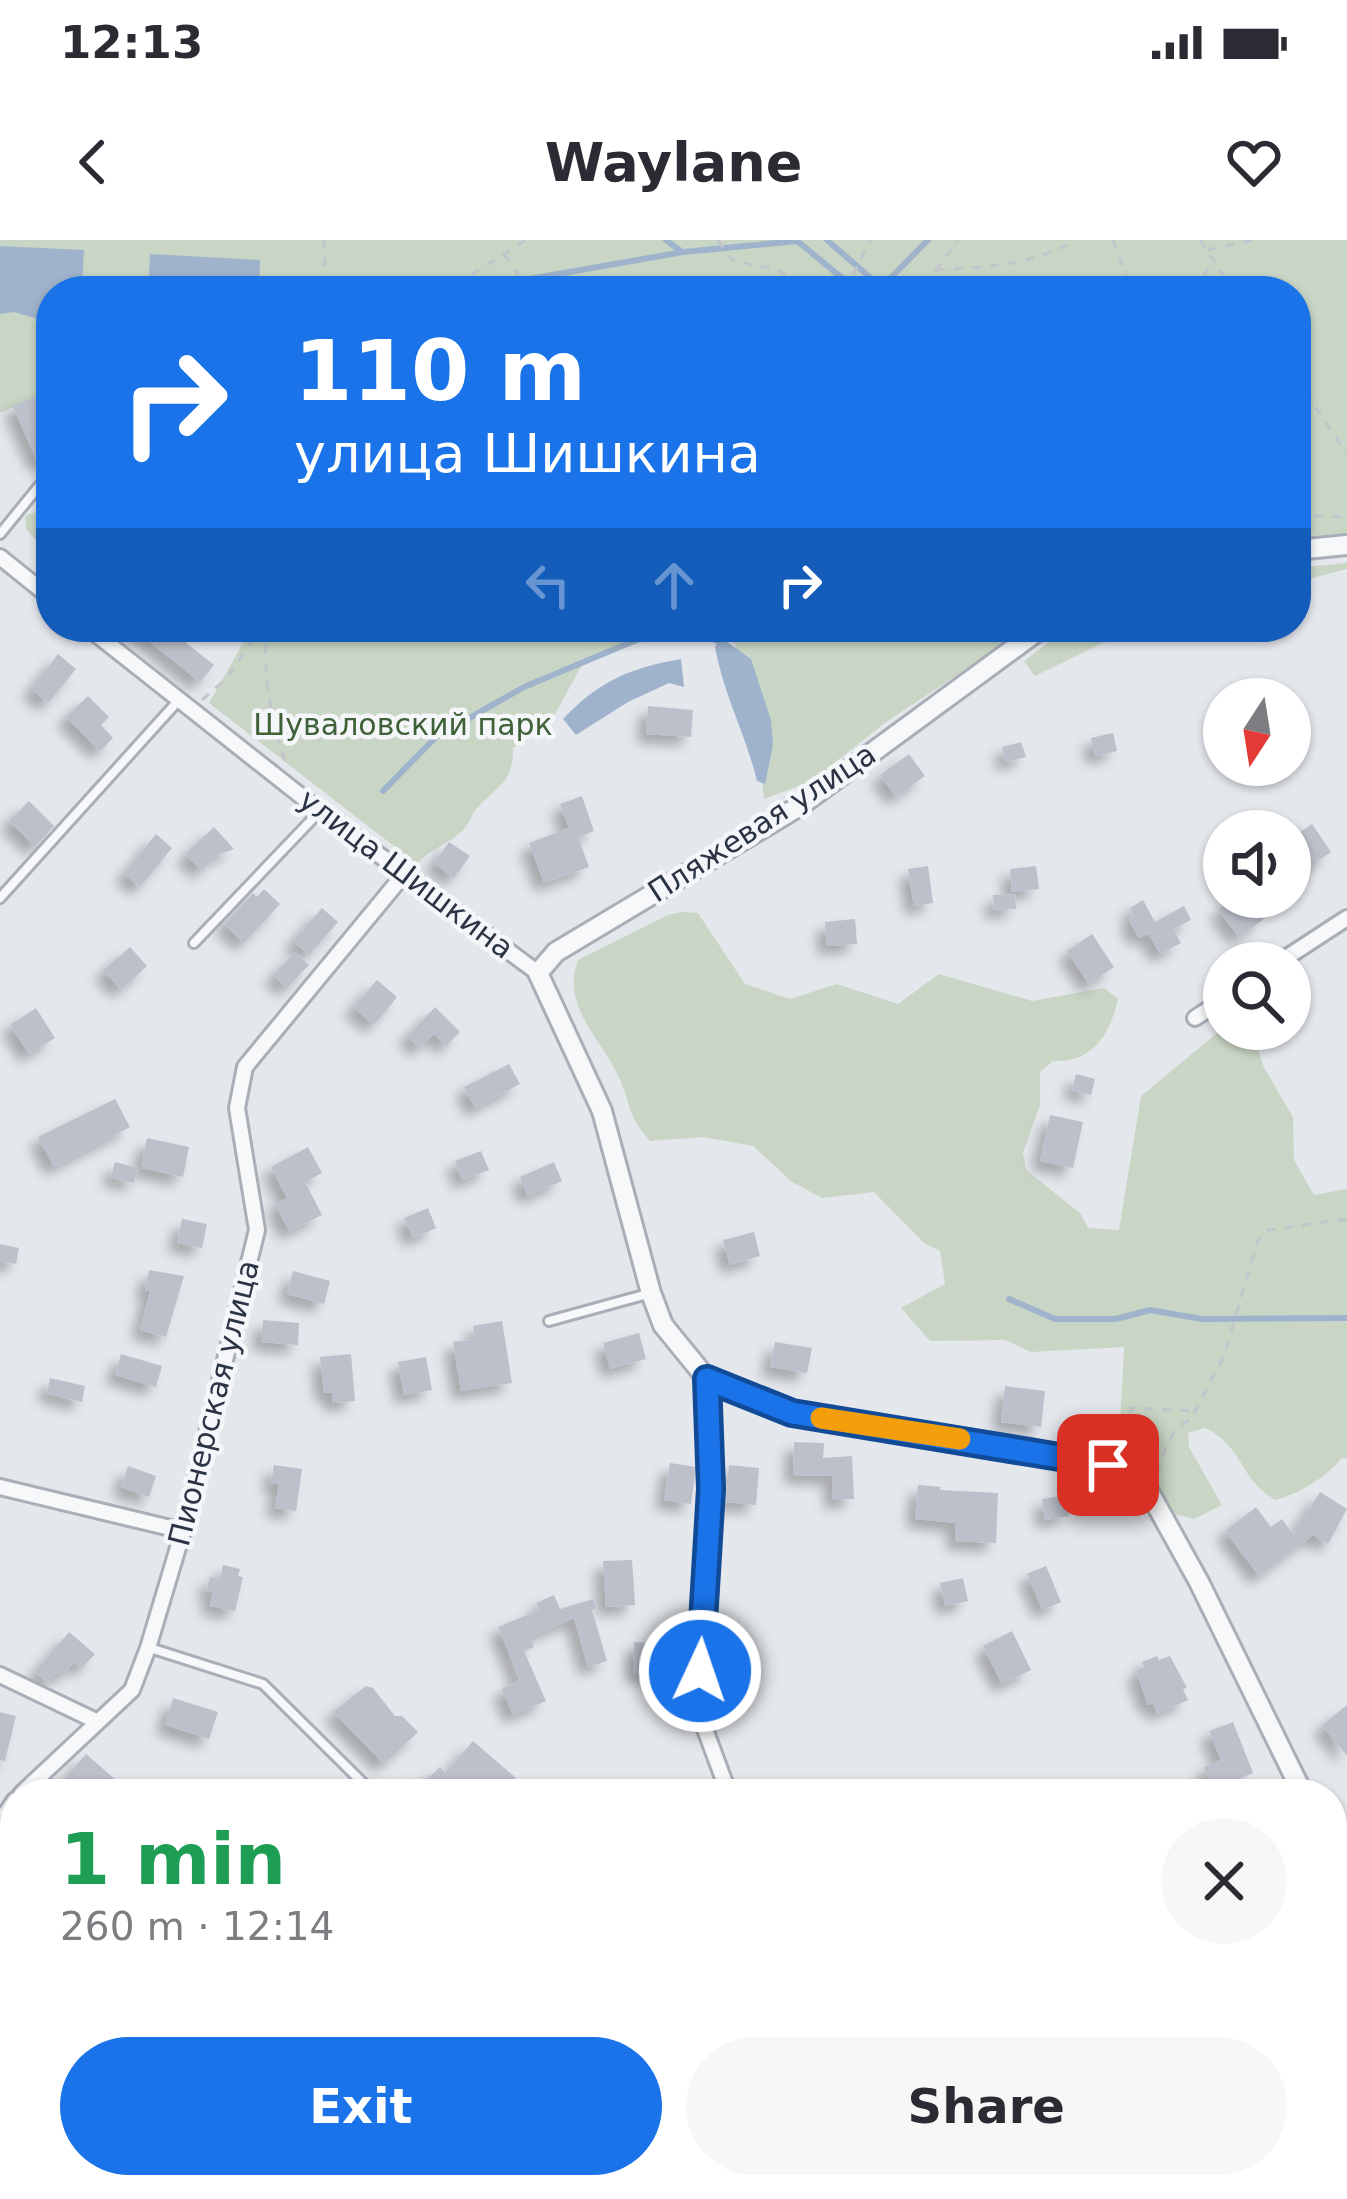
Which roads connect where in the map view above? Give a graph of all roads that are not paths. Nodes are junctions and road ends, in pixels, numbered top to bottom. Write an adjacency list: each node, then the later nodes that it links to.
1 (36, 489): 2 (lane)
2 (0, 534)
3 (1347, 545): 4 (street)
4 (1311, 549)
5 (0, 557): 6 (street)
6 (36, 586)
7 (106, 642): 9 (street, улица Шишкина)
8 (1022, 642): 16 (street, Пляжевая улица)
9 (185, 705): 10 (street, улица Шишкина); 12 (lane)
10 (320, 811): 11 (street, улица Шишкина); 15 (lane)
11 (405, 873): 16 (street, улица Шишкина); 23 (street, Пионерская улица)
12 (0, 898)
13 (1347, 918): 14 (street)
14 (1310, 942)
15 (194, 944)
16 (538, 973): 19 (street, улица Шишкина)
17 (1203, 1013): 18 (street)
18 (1195, 1018)
19 (651, 1293): 20 (lane); 21 (street, улица Шишкина)
20 (549, 1321)
21 (707, 1379): 29 (street); 30 (street, улица Шишкина)
22 (0, 1486): 23 (street)
23 (183, 1531): 24 (street, Пионерская улица)
24 (148, 1648): 26 (street, Пионерская улица); 28 (lane)
25 (0, 1675): 26 (street)
26 (96, 1720): 27 (street, Пионерская улица)
27 (36, 1779)
28 (359, 1779)
29 (723, 1779)
30 (1296, 1779)

